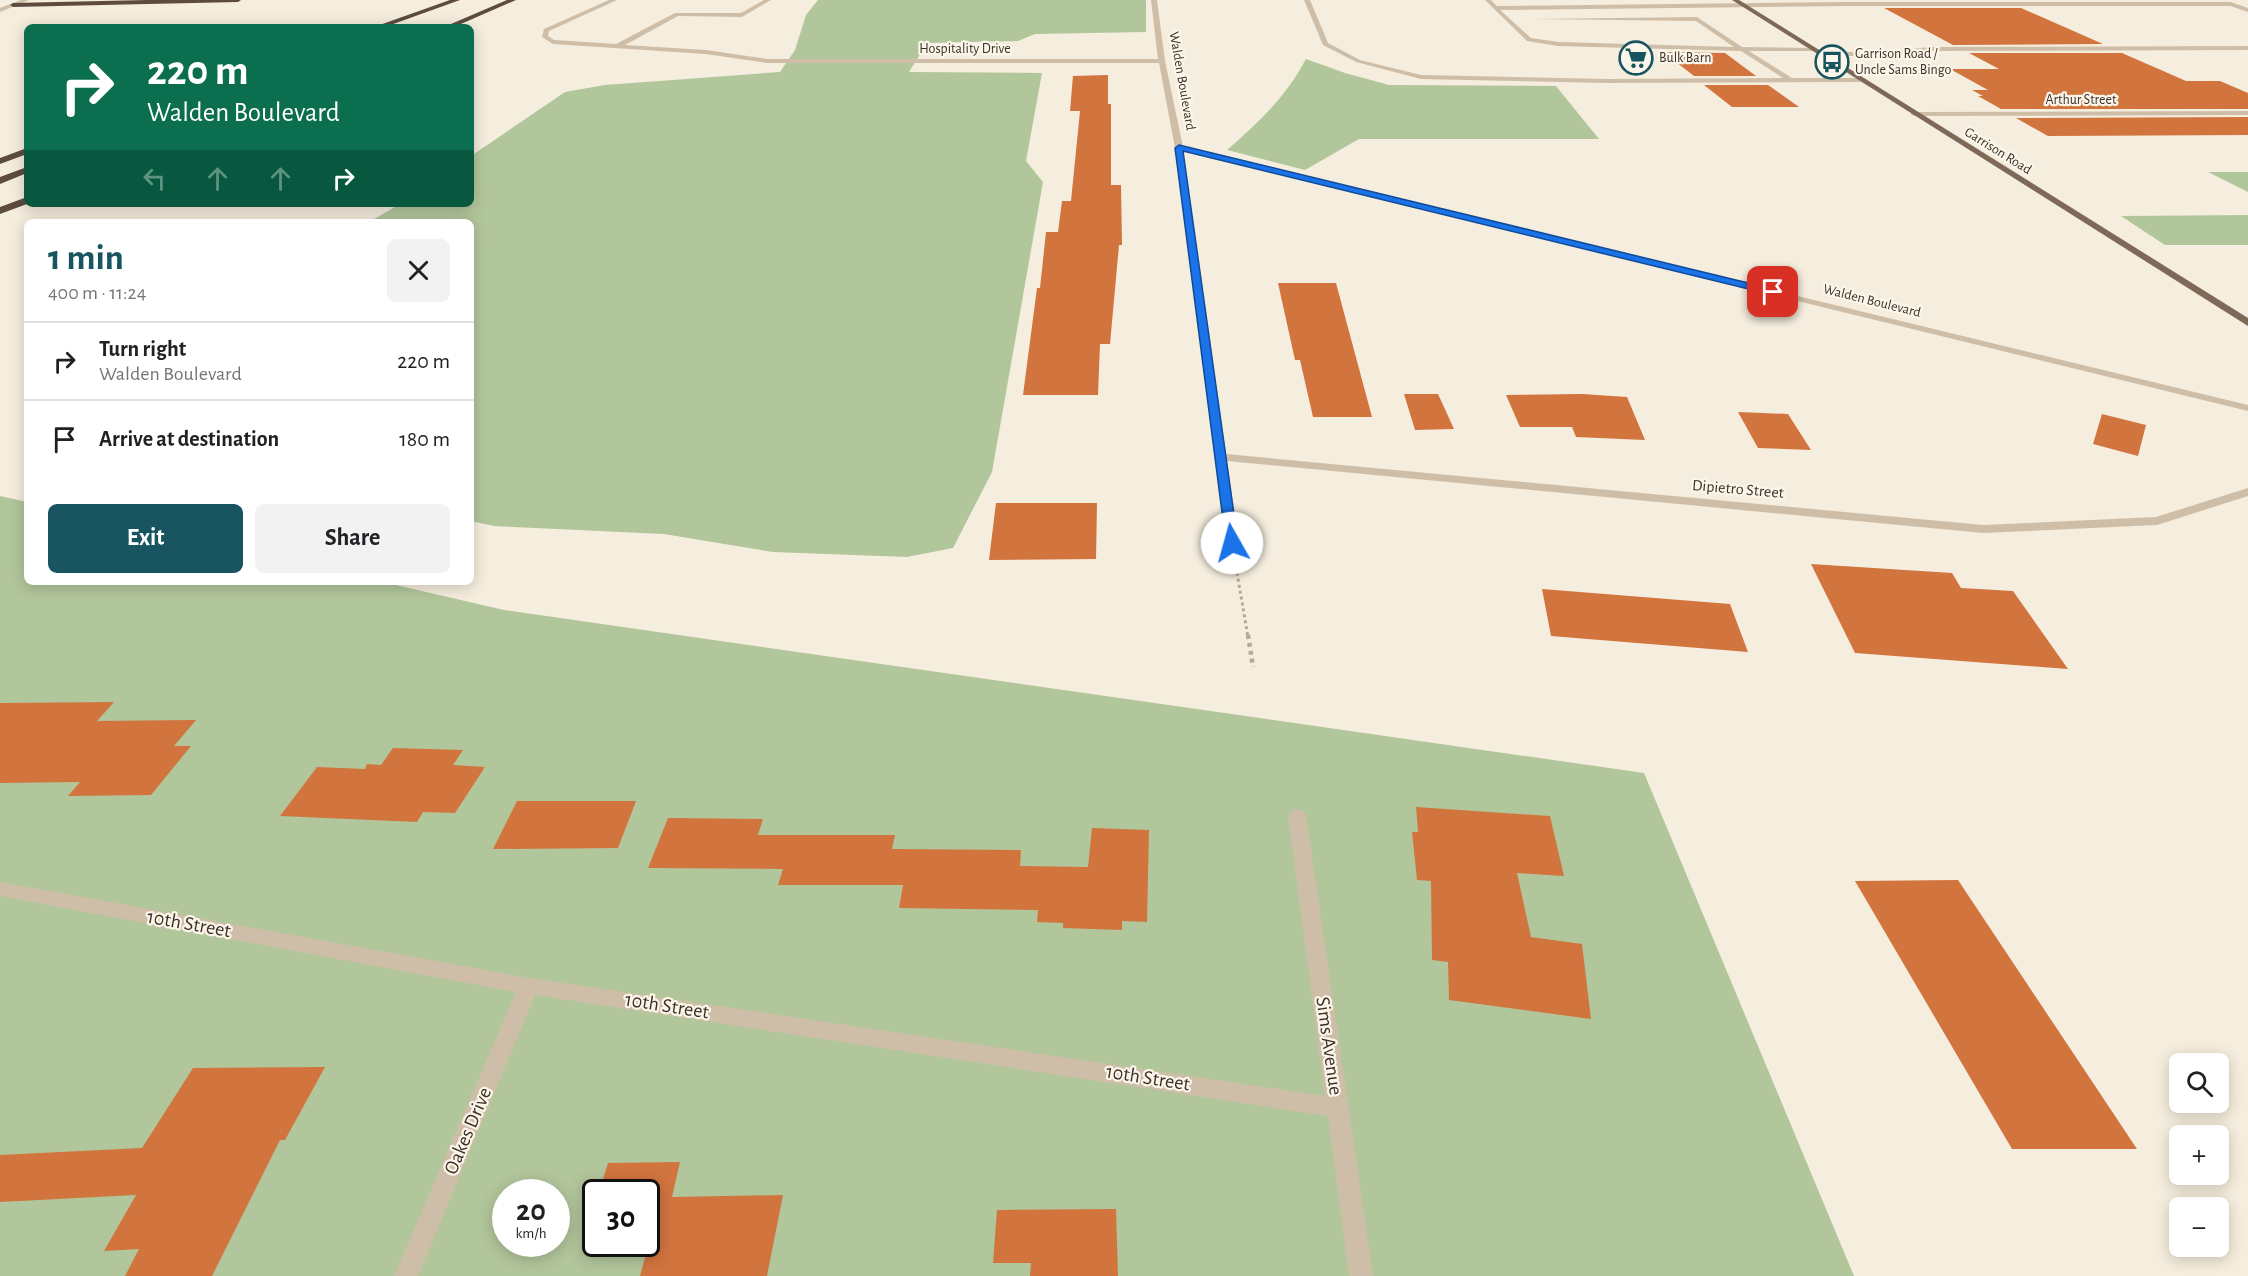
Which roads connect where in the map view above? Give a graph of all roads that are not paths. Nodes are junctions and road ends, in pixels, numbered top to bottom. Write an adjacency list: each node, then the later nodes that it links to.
1 (26, 0): 15 (street)
2 (238, 0): 15 (highway)
3 (458, 0): 24 (highway)
4 (463, 0): 25 (highway)
5 (513, 0): 26 (highway)
6 (614, 0): 27 (street, Hospitality Drive)
7 (768, 0): 27 (street)
8 (1154, 0): 32 (street, Walden Boulevard)
9 (1307, 0): 33 (street)
10 (1488, 0): 17 (street)
11 (1584, 0): 12 (street); 18 (street)
12 (1651, 0)
13 (1735, 0): 16 (main road, Garrison Road)
14 (0, 5): 15 (street)
15 (13, 5): 19 (street)
16 (1747, 7): 18 (street); 20 (street); 30 (main road, Garrison Road)
17 (1496, 8): 18 (street); 21 (street)
18 (1593, 8)
19 (0, 10)
20 (2248, 10)
21 (1506, 19): 22 (street); 29 (street)
22 (1517, 19)
23 (1529, 19): 29 (street)
24 (387, 24)
25 (402, 24)
26 (455, 24)
27 (616, 46): 32 (street, Hospitality Drive)
28 (2248, 48): 31 (street)
29 (1741, 49): 30 (street); 33 (street)
30 (1812, 49): 31 (main road, Garrison Road)
31 (1820, 54): 34 (main road, Garrison Road)
32 (1162, 61): 37 (street, Walden Boulevard)
33 (1790, 80): 34 (street)
34 (1860, 80): 36 (main road, Garrison Road)
35 (2248, 113): 36 (street, Arthur Street)
36 (1914, 114): 44 (main road, Garrison Road)
37 (1179, 148): 45 (street, Walden Boulevard); 46 (street)
38 (24, 153): 39 (highway)
39 (0, 161)
40 (24, 171): 41 (highway)
41 (0, 181)
42 (24, 201): 43 (highway)
43 (0, 211)
44 (2248, 322)
45 (2248, 408)
46 (1221, 457): 47 (street, Dipietro Street); 48 (street)
47 (2248, 492)
48 (1232, 543)
49 (1297, 816): 52 (street, Sims Avenue)
50 (0, 889): 51 (street, 10th Street)
51 (529, 986): 52 (street, 10th Street); 53 (street, Oakes Drive)
52 (1337, 1108): 54 (street, Sims Avenue)
53 (406, 1276)
54 (1361, 1276)

